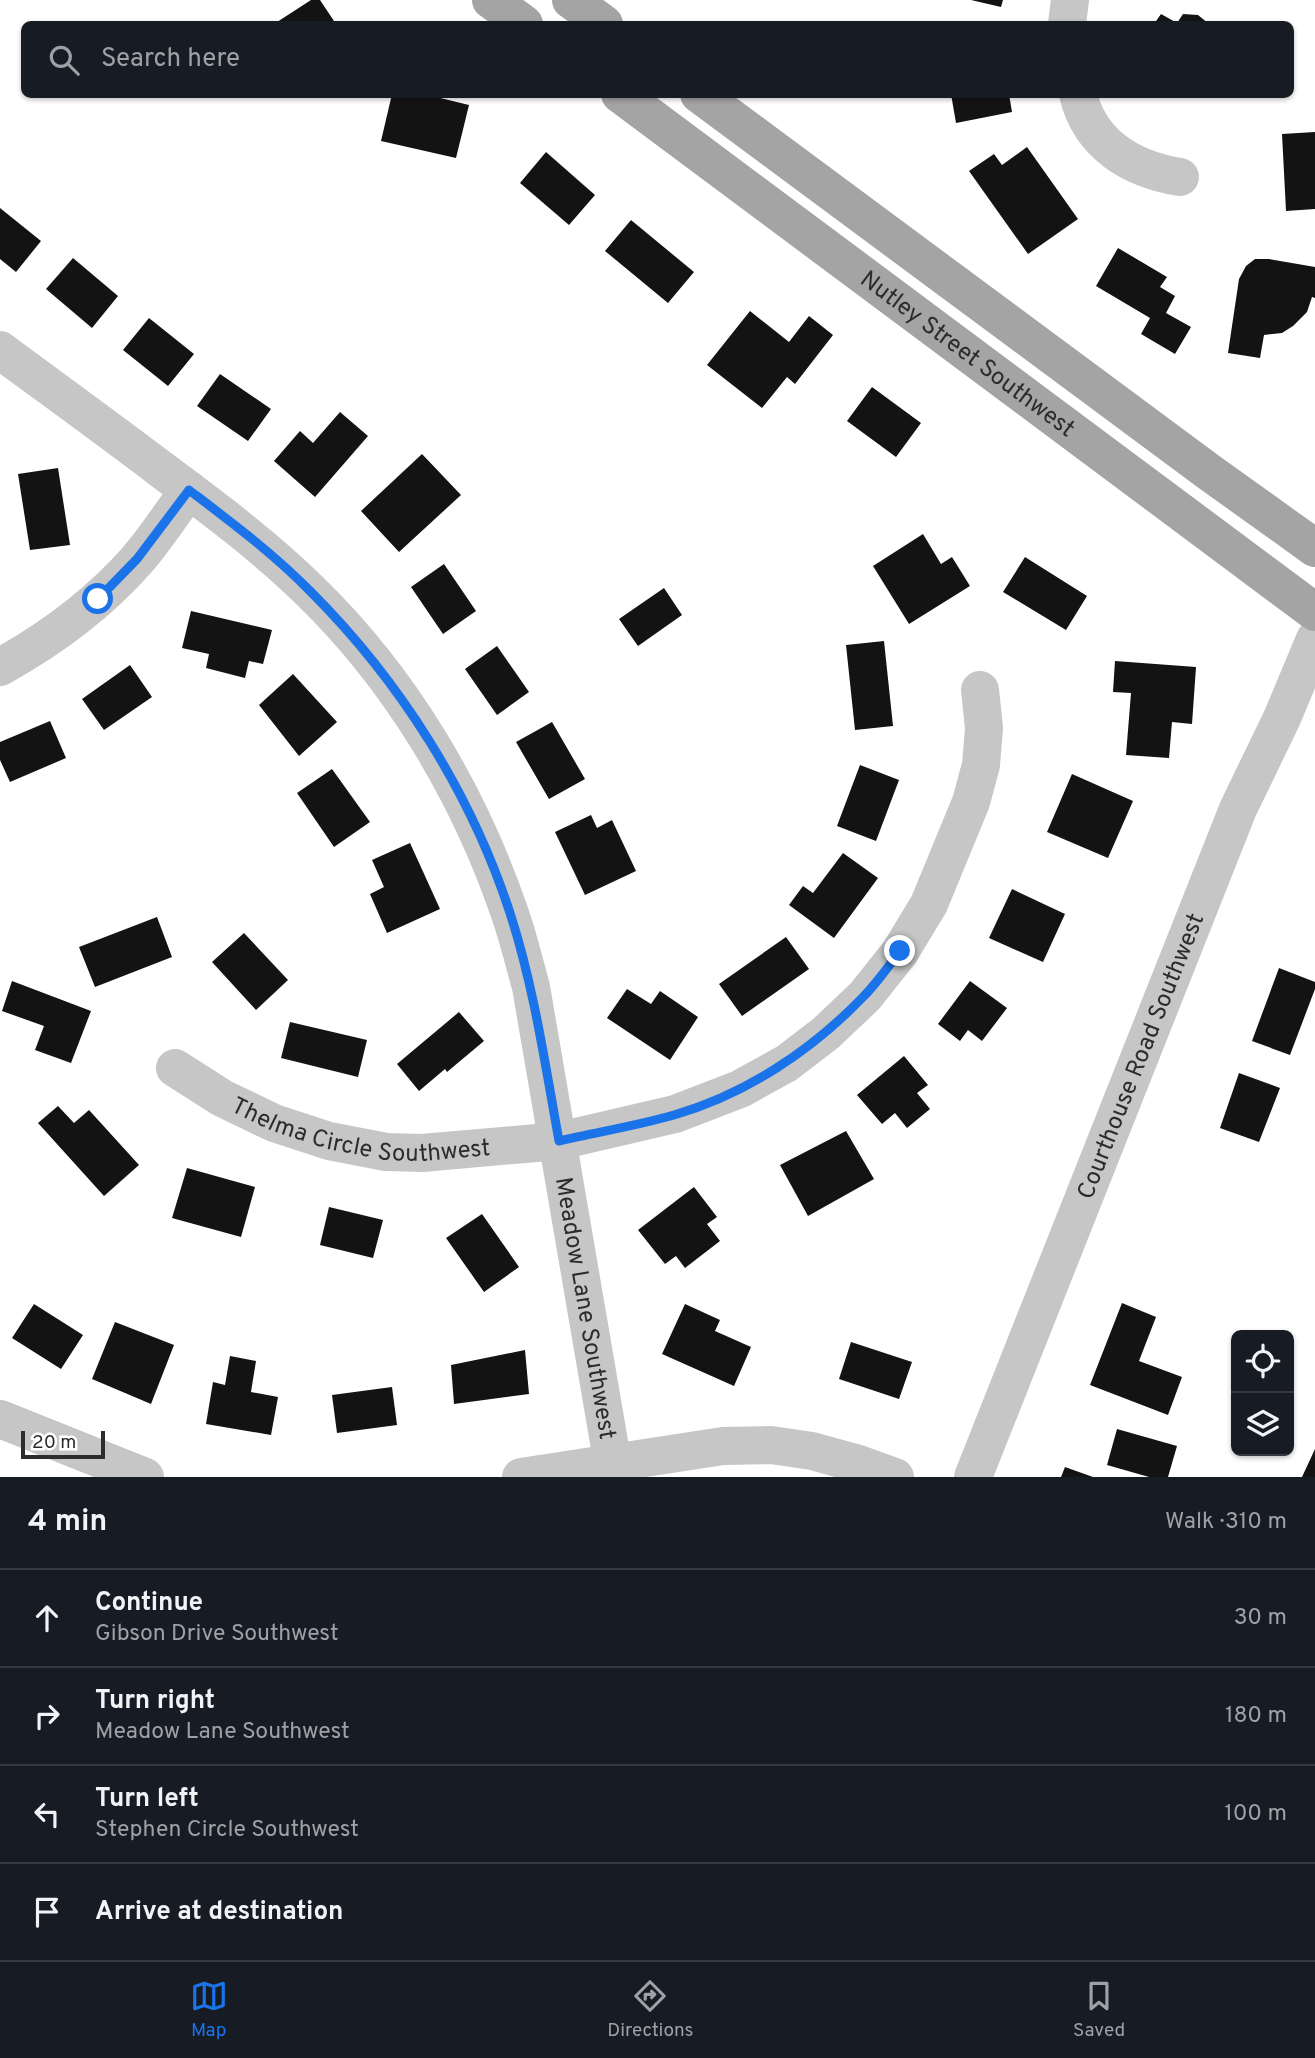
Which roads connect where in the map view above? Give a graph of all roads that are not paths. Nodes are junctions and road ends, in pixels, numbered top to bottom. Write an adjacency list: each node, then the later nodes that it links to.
1 (571, 0): 3 (main road)
2 (1070, 0): 4 (street)
3 (600, 21)
4 (1068, 21)
5 (625, 98): 12 (main road, Nutley Street Southwest)
6 (704, 98): 11 (main road, Nutley Street Southwest)
7 (1080, 98): 8 (street)
8 (1180, 177)
9 (0, 350): 10 (street, Meadow Lane Southwest)
10 (189, 490): 14 (street); 17 (street, Meadow Lane Southwest)
11 (1315, 548)
12 (1315, 612)
13 (1315, 639): 23 (street, Courthouse Road Southwest)
14 (0, 667)
15 (980, 690): 17 (street, Thelma Circle Southwest)
16 (175, 1068): 17 (street, Thelma Circle Southwest)
17 (559, 1141): 19 (street, Meadow Lane Southwest)
18 (0, 1419): 20 (street)
19 (614, 1469): 21 (street); 22 (street)
20 (145, 1477)
21 (521, 1477)
22 (895, 1477)
23 (973, 1477)

